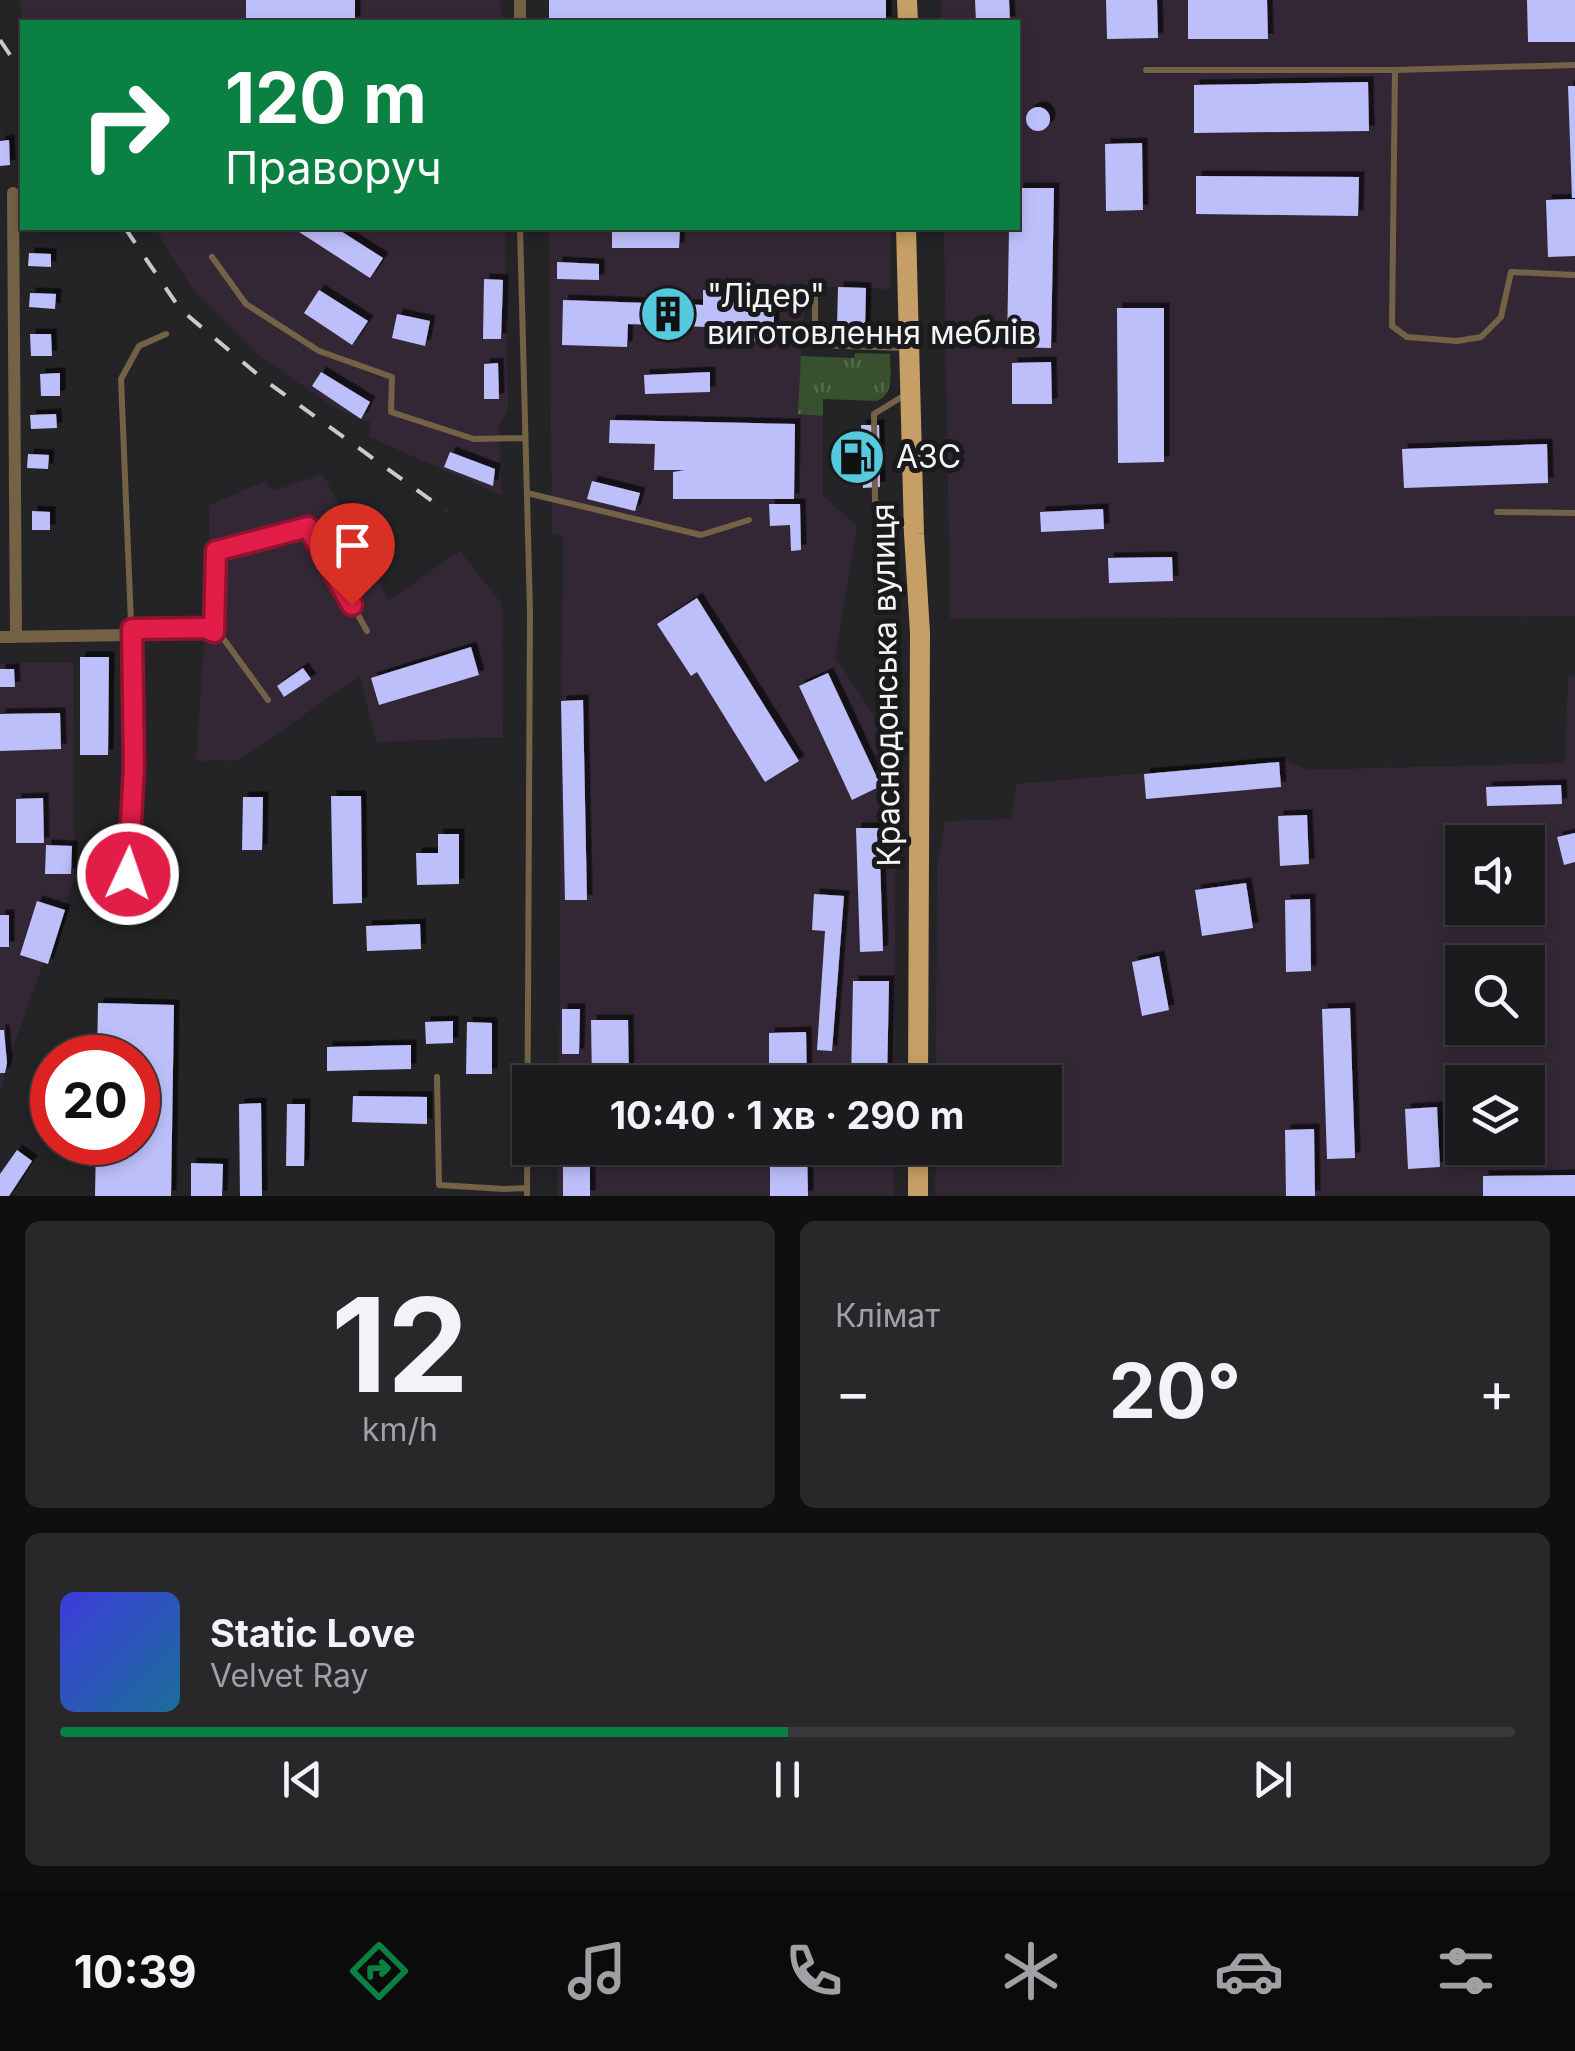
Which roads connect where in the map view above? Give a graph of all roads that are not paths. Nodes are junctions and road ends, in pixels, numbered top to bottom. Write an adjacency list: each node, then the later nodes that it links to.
1 (1575, 66): 3 (lane)
2 (1146, 70): 3 (lane)
3 (1395, 70): 8 (lane)
4 (12, 193): 23 (street)
5 (520, 230): 13 (lane)
6 (906, 230): 11 (main road, Краснодонська вулиця)
7 (212, 257): 13 (lane)
8 (1575, 275)
9 (815, 298): 11 (lane)
10 (166, 334): 19 (lane)
11 (910, 348): 12 (main road, Краснодонська вулиця)
12 (910, 392): 18 (main road, Краснодонська вулиця); 18 (lane)
13 (525, 438): 14 (lane)
14 (527, 493): 17 (lane); 29 (lane)
15 (1497, 512): 16 (lane)
16 (1575, 512)
17 (749, 520)
18 (914, 534): 26 (main road, Краснодонська вулиця)
19 (133, 632): 20 (lane); 23 (street); 25 (lane)
20 (214, 632): 21 (lane); 24 (lane)
21 (367, 632)
22 (0, 637): 23 (street)
23 (16, 637)
24 (268, 700)
25 (126, 909)
26 (918, 1065)
27 (437, 1077): 29 (lane)
28 (918, 1165): 30 (main road)
29 (527, 1192)
30 (918, 1196)

